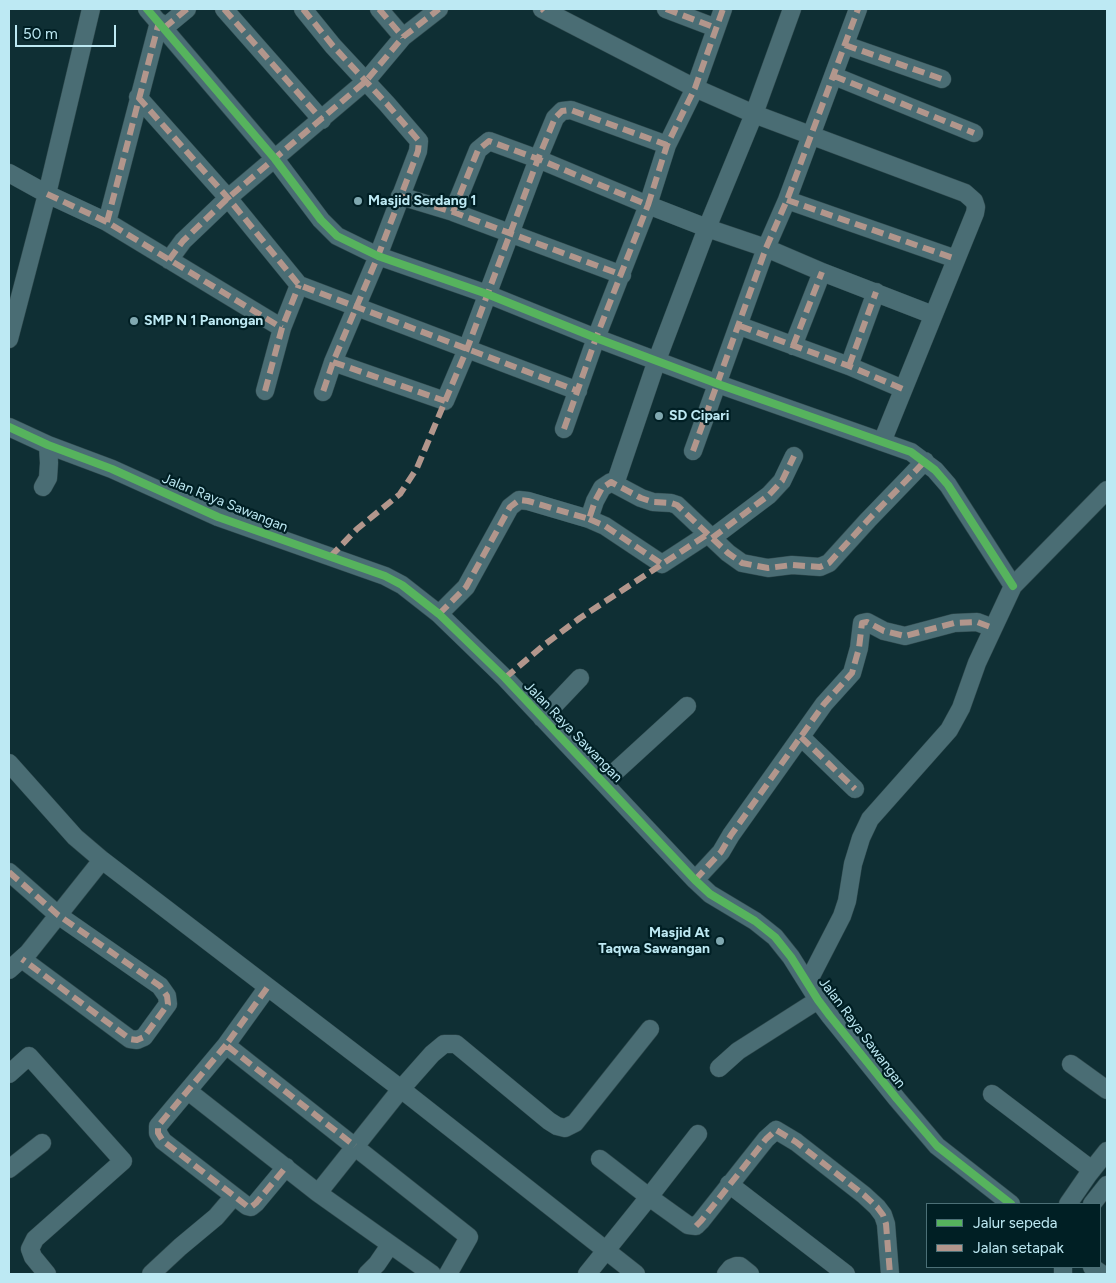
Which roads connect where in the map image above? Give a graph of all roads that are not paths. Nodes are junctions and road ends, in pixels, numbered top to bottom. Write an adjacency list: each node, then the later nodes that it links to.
1 (91, 9): 29 (street)
2 (187, 9): 12 (street)
3 (224, 9): 22 (street)
4 (302, 9): 18 (street)
5 (379, 9): 14 (street)
6 (439, 9): 14 (street)
7 (542, 9): 19 (street)
8 (666, 9): 13 (street)
9 (723, 9): 13 (street)
10 (792, 9): 21 (street)
11 (858, 9): 15 (street)
12 (157, 20): 20 (street); 26 (street)
13 (716, 28): 19 (street)
14 (403, 37): 18 (street)
15 (845, 45): 16 (street); 17 (street)
16 (834, 76): 23 (street); 24 (street)
17 (942, 79)
18 (366, 81): 22 (street); 30 (street)
19 (695, 88): 21 (street); 25 (street)
20 (138, 97): 31 (street); 35 (street)
21 (754, 114): 24 (street); 36 (street)
22 (322, 120): 26 (street)
23 (974, 133)
24 (811, 135): 32 (street); 41 (street)
25 (667, 145): 27 (street); 33 (street)
26 (275, 159): 31 (street); 39 (street)
27 (538, 159): 33 (street); 34 (street); 37 (street)
28 (9, 173): 29 (street)
29 (47, 194): 35 (street); 52 (street)
30 (400, 196): 34 (street); 39 (street)
31 (228, 198): 40 (street); 44 (street)
32 (787, 200): 38 (street); 41 (street)
33 (648, 205): 36 (street); 43 (street)
34 (453, 212): 37 (street)
35 (107, 222): 40 (street)
36 (707, 228): 38 (street); 55 (street)
37 (510, 233): 43 (street); 46 (street)
38 (766, 248): 42 (street); 49 (street)
39 (378, 256): 46 (street); 47 (street)
40 (169, 260): 50 (street)
41 (956, 260): 48 (street)
42 (822, 272): 45 (street); 53 (street)
43 (622, 275): 51 (street)
44 (299, 285): 47 (street); 50 (street)
45 (876, 292): 48 (street); 57 (street)
46 (487, 294): 51 (street); 54 (street)
47 (356, 308): 54 (street); 56 (street)
48 (933, 315): 60 (street)
49 (740, 326): 53 (street); 58 (street)
50 (282, 328): 59 (street)
51 (596, 338): 55 (street); 61 (street)
52 (9, 339)
53 (793, 346): 57 (street)
54 (467, 349): 56 (street); 61 (street)
55 (657, 360): 58 (street); 70 (street)
56 (333, 362): 62 (street)
57 (849, 366): 60 (street)
58 (718, 384): 65 (street); 67 (street)
59 (265, 390)
60 (904, 390): 65 (street)
61 (578, 391): 64 (street)
62 (323, 392)
63 (9, 427): 66 (street, Jalan Raya Sawangan)
64 (564, 429)
65 (882, 442): 69 (street)
66 (48, 445): 71 (street); 76 (street, Jalan Raya Sawangan)
67 (693, 451)
68 (794, 456): 74 (street)
69 (925, 461): 74 (street); 75 (street)
70 (615, 484): 73 (street); 74 (street)
71 (43, 488)
72 (1107, 490): 75 (street)
73 (589, 518): 74 (street); 76 (street)
74 (710, 536)
75 (1013, 586): 77 (street)
76 (439, 614): 80 (street, Jalan Raya Sawangan)
77 (993, 628): 81 (street); 90 (street)
78 (580, 678): 80 (street)
79 (688, 706): 83 (street)
80 (542, 718): 83 (street, Jalan Raya Sawangan)
81 (800, 737): 84 (street); 87 (street)
82 (9, 763): 85 (street)
83 (604, 782): 87 (street, Jalan Raya Sawangan)
84 (855, 789)
85 (102, 860): 88 (street); 91 (street)
86 (9, 872): 88 (street)
87 (695, 880): 90 (street, Jalan Raya Sawangan)
88 (58, 916): 89 (street); 89 (street)
89 (15, 964)
90 (808, 982): 92 (street, Jalan Raya Sawangan)
91 (267, 988): 94 (street); 98 (street)
92 (818, 1000): 96 (street); 115 (street, Jalan Raya Sawangan)
93 (650, 1030): 98 (street)
94 (226, 1045): 100 (street); 104 (street)
95 (1071, 1064): 99 (street)
96 (719, 1068)
97 (9, 1074): 120 (street)
98 (401, 1089): 104 (street); 119 (street)
99 (1107, 1090)
100 (188, 1091): 107 (street); 113 (street)
101 (992, 1094): 109 (street)
102 (698, 1134): 114 (street)
103 (42, 1143): 108 (street)
104 (355, 1146): 112 (street); 124 (street)
105 (1107, 1151): 109 (street)
106 (600, 1159): 114 (street)
107 (286, 1167): 112 (street); 113 (street)
108 (9, 1169)
109 (1092, 1170): 116 (street)
110 (729, 1184): 114 (street); 129 (street); 130 (street)
111 (1107, 1185): 117 (street)
112 (318, 1193): 118 (street)
113 (234, 1196): 121 (street)
114 (649, 1197): 119 (street)
115 (1010, 1203)
116 (1069, 1203)
117 (1093, 1203)
118 (390, 1245): 122 (street); 123 (street)
119 (606, 1251): 125 (street); 126 (street)
120 (47, 1274)
121 (151, 1274)
122 (367, 1274)
123 (432, 1274)
124 (448, 1274)
125 (588, 1274)
126 (636, 1274)
127 (726, 1274): 128 (street)
128 (750, 1274)
129 (846, 1274)
130 (890, 1274)

